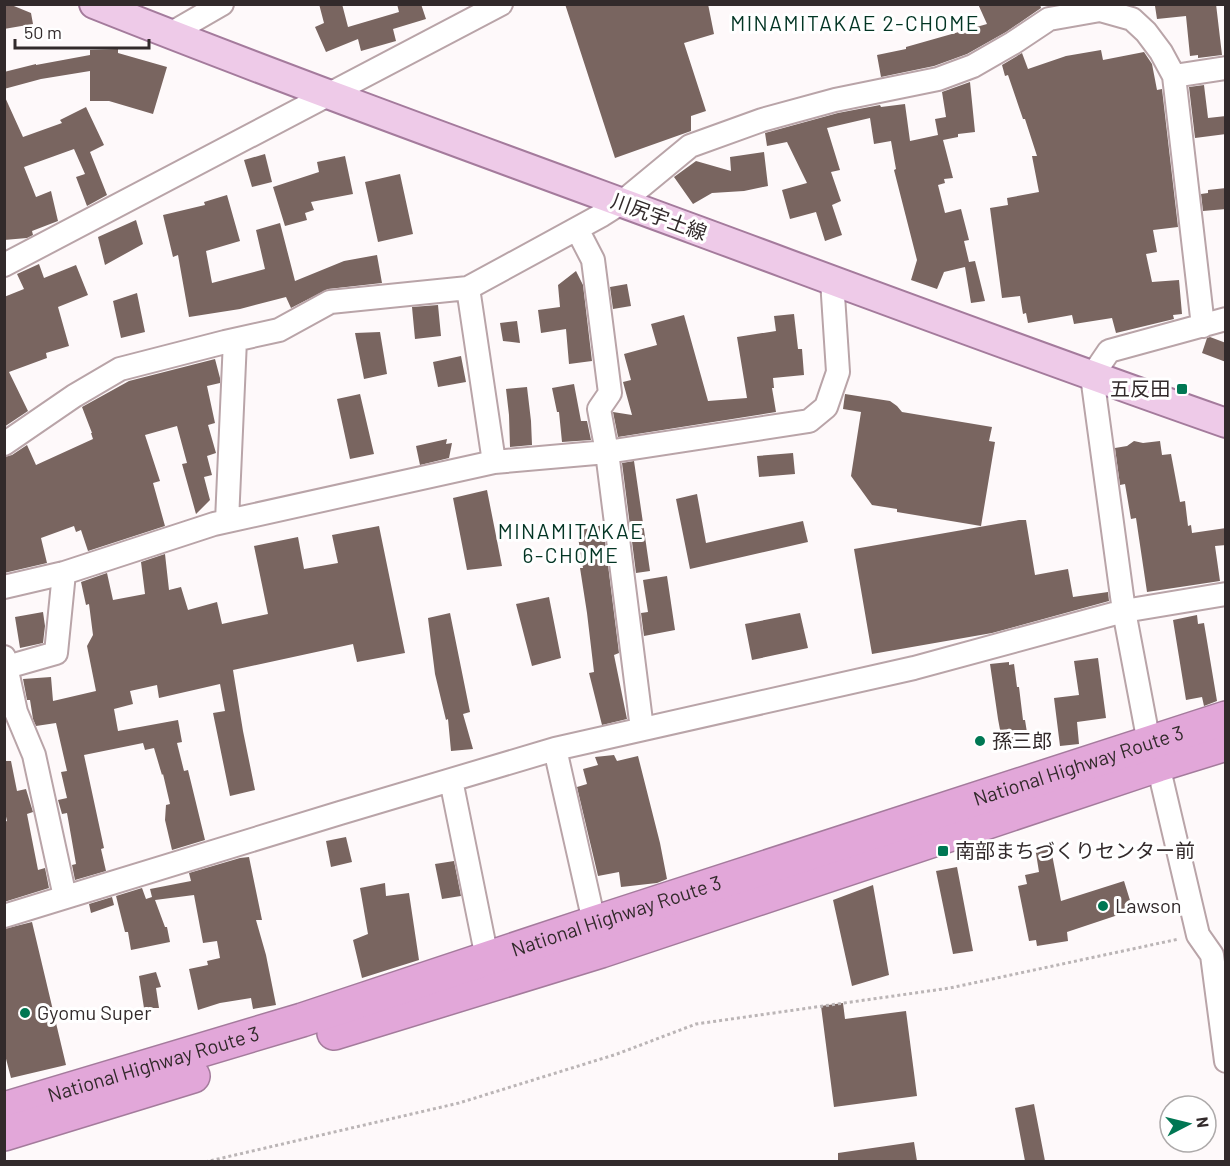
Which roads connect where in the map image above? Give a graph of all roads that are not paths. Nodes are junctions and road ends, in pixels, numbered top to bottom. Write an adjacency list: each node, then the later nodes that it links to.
1 (94, 4): 5 (main road, 川尻宇土線)
2 (222, 4): 5 (street)
3 (501, 4): 8 (street)
4 (1047, 12): 7 (street); 9 (street)
5 (170, 34): 8 (main road, 川尻宇土線)
6 (1226, 68): 7 (street)
7 (1174, 76): 15 (street)
8 (330, 95): 9 (main road, 川尻宇土線); 11 (street)
9 (621, 203): 10 (street); 12 (main road, 川尻宇土線)
10 (577, 230): 13 (street); 20 (street)
11 (4, 265)
12 (832, 280): 17 (main road, 川尻宇土線); 20 (street)
13 (468, 288): 16 (street); 21 (street)
14 (1226, 319): 15 (street)
15 (1203, 326): 17 (street)
16 (235, 340): 19 (street); 22 (street)
17 (1092, 376): 18 (main road, 川尻宇土線); 26 (street)
18 (1226, 423)
19 (4, 444)
20 (607, 452): 21 (street); 29 (street)
21 (494, 462): 22 (street)
22 (227, 520): 23 (street)
23 (64, 573): 24 (street); 27 (street)
24 (4, 587)
25 (1226, 594): 26 (street)
26 (1124, 610): 29 (street); 32 (street)
27 (6, 662): 34 (street)
28 (1226, 718): 32 (highway, National Highway Route 3)
29 (642, 729): 31 (street)
30 (1226, 744): 32 (highway, National Highway Route 3)
31 (555, 749): 33 (street); 36 (street)
32 (1153, 754): 36 (highway, National Highway Route 3); 38 (street)
33 (451, 780): 34 (street); 37 (street)
34 (65, 897): 35 (street)
35 (4, 916)
36 (598, 937): 37 (highway, National Highway Route 3); 40 (highway, National Highway Route 3)
37 (487, 958): 39 (highway, National Highway Route 3)
38 (1226, 1061)
39 (4, 1109)
40 (4, 1134)

